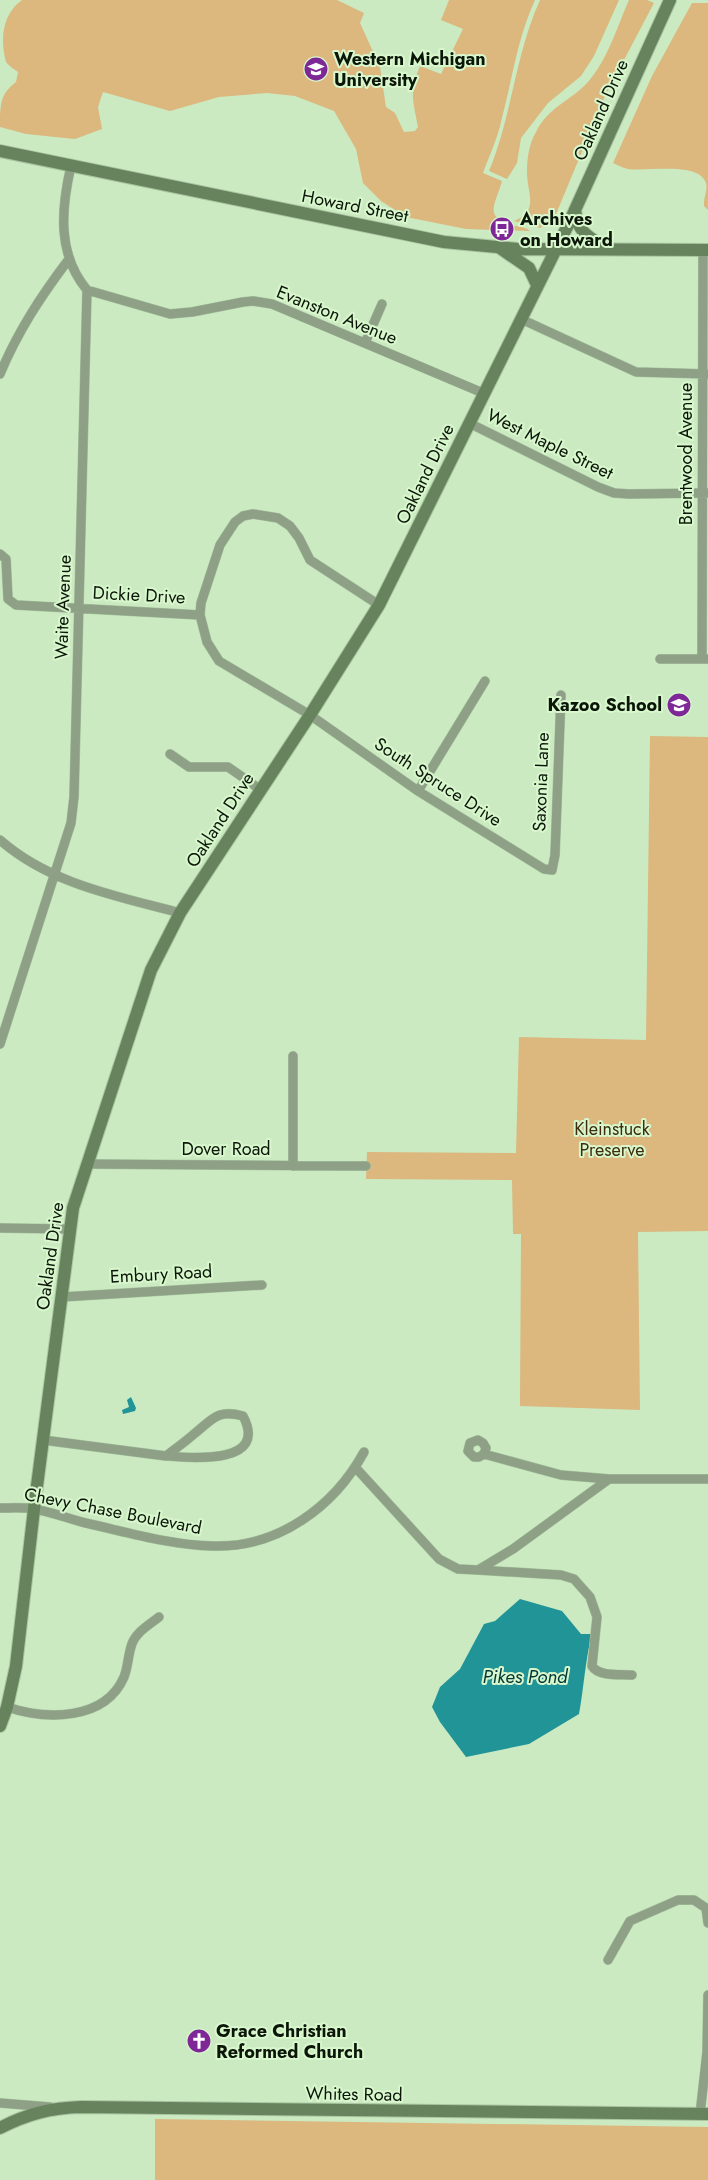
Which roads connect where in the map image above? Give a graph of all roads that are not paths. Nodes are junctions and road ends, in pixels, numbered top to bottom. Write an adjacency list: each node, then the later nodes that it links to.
1 (670, 0): 4 (main road, Oakland Drive)
2 (0, 151): 3 (main road, Howard Street)
3 (71, 166): 5 (main road, Howard Street); 9 (street)
4 (575, 210): 6 (main road, Oakland Drive); 7 (main road)
5 (500, 248): 6 (main road, Howard Street); 10 (main road)
6 (556, 249): 7 (main road, Howard Street); 10 (main road, Oakland Drive)
7 (608, 249): 8 (main road, Howard Street)
8 (706, 250): 16 (street, Brentwood Avenue)
9 (69, 259): 11 (street); 15 (street)
10 (537, 285): 13 (main road, Oakland Drive)
11 (87, 290): 14 (street, Evanston Avenue); 22 (street, Waite Avenue)
12 (382, 304): 14 (street)
13 (521, 320): 16 (street); 17 (main road, Oakland Drive)
14 (365, 343): 17 (street, Evanston Avenue)
15 (0, 374)
16 (705, 374): 19 (street, Brentwood Avenue)
17 (483, 393): 18 (main road, Oakland Drive)
18 (469, 423): 19 (street, West Maple Street); 21 (main road, Oakland Drive)
19 (705, 494): 25 (street, Brentwood Avenue)
20 (0, 554): 22 (street, Dickie Drive)
21 (379, 605): 23 (street); 28 (main road, Oakland Drive)
22 (80, 608): 23 (street, Dickie Drive); 34 (street, Waite Avenue)
23 (200, 615): 28 (street, South Spruce Drive)
24 (660, 659): 25 (street)
25 (705, 659)
26 (486, 681): 31 (street)
27 (560, 695): 33 (street, Saxonia Lane)
28 (310, 715): 30 (main road, Oakland Drive); 31 (street, South Spruce Drive)
29 (170, 754): 30 (street)
30 (261, 790): 35 (main road, Oakland Drive)
31 (418, 791): 33 (street, South Spruce Drive)
32 (0, 840): 34 (street)
33 (552, 870)
34 (54, 876): 35 (street); 36 (street, Waite Avenue)
35 (180, 913): 38 (main road, Oakland Drive)
36 (1, 1040)
37 (293, 1056): 39 (street)
38 (86, 1164): 39 (street, Dover Road); 42 (main road, Oakland Drive)
39 (293, 1166): 40 (street, Dover Road)
40 (366, 1166)
41 (0, 1228): 42 (street)
42 (69, 1229): 44 (main road, Oakland Drive)
43 (262, 1285): 44 (street, Embury Road)
44 (62, 1297): 45 (main road, Oakland Drive)
45 (43, 1440): 48 (street); 53 (main road, Oakland Drive)
46 (364, 1452): 49 (street, Chevy Chase Boulevard)
47 (484, 1454): 50 (street)
48 (166, 1456): 48 (street)
49 (356, 1467): 53 (street, Chevy Chase Boulevard); 54 (street)
50 (609, 1479): 51 (street); 54 (street)
51 (708, 1479)
52 (0, 1508): 53 (street, Chevy Chase Boulevard)
53 (34, 1509): 57 (main road, Oakland Drive)
54 (478, 1570): 56 (street)
55 (159, 1617): 57 (street)
56 (632, 1675)
57 (7, 1707): 58 (main road, Oakland Drive)
58 (0, 1726)
59 (708, 1923): 60 (street)
60 (608, 1960)
61 (708, 1995): 64 (street)
62 (0, 2104): 63 (street, Whites Road)
63 (62, 2107): 64 (main road, Whites Road); 65 (main road)
64 (704, 2114)
65 (0, 2128)

